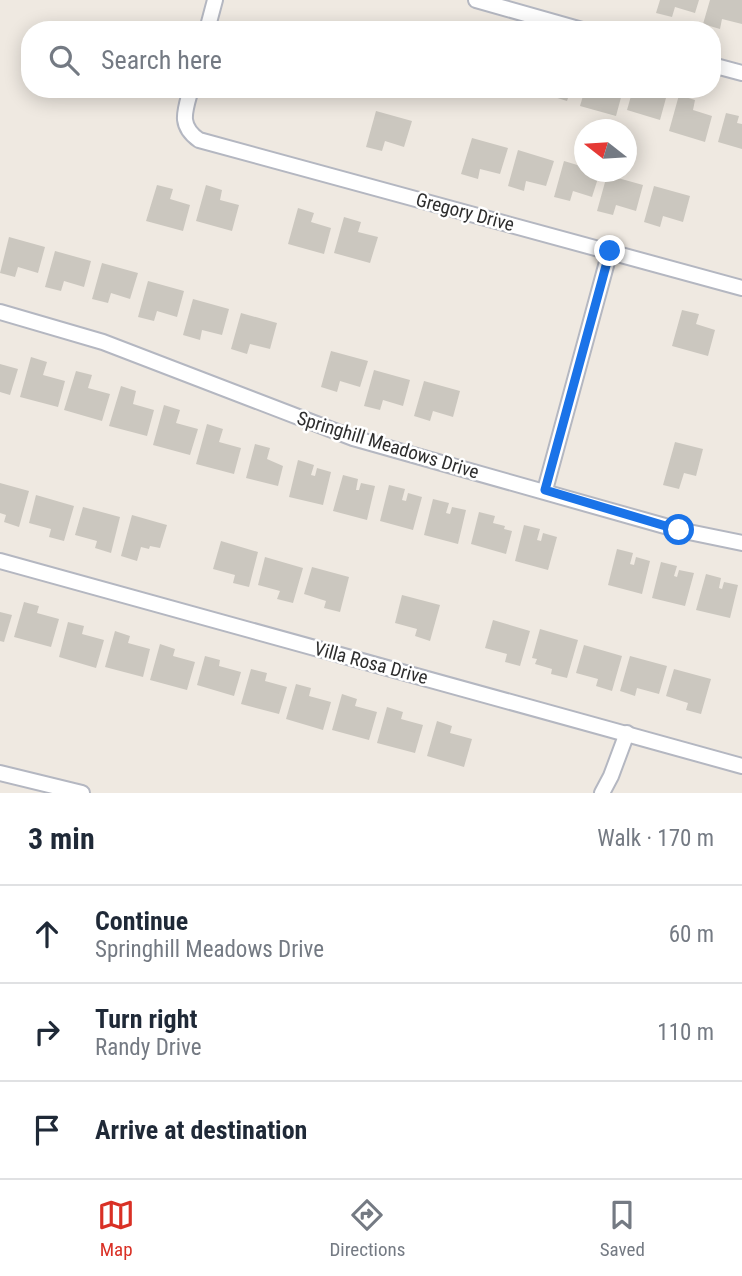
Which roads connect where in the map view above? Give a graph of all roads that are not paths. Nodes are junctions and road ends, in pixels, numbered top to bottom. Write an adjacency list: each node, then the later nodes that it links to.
1 (215, 0): 3 (street)
2 (476, 0): 4 (street)
3 (209, 21)
4 (550, 21)
5 (721, 67): 6 (street)
6 (742, 73)
7 (189, 98): 8 (street, Gregory Drive)
8 (610, 251): 9 (street, Gregory Drive); 11 (street)
9 (742, 288)
10 (0, 312): 11 (street, Springhill Meadows Drive)
11 (545, 490): 12 (street, Springhill Meadows Drive)
12 (742, 543)
13 (0, 561): 14 (street, Villa Rosa Drive)
14 (627, 733): 15 (street, Villa Rosa Drive); 18 (street)
15 (742, 766)
16 (0, 773): 17 (street)
17 (82, 793)
18 (602, 793)

